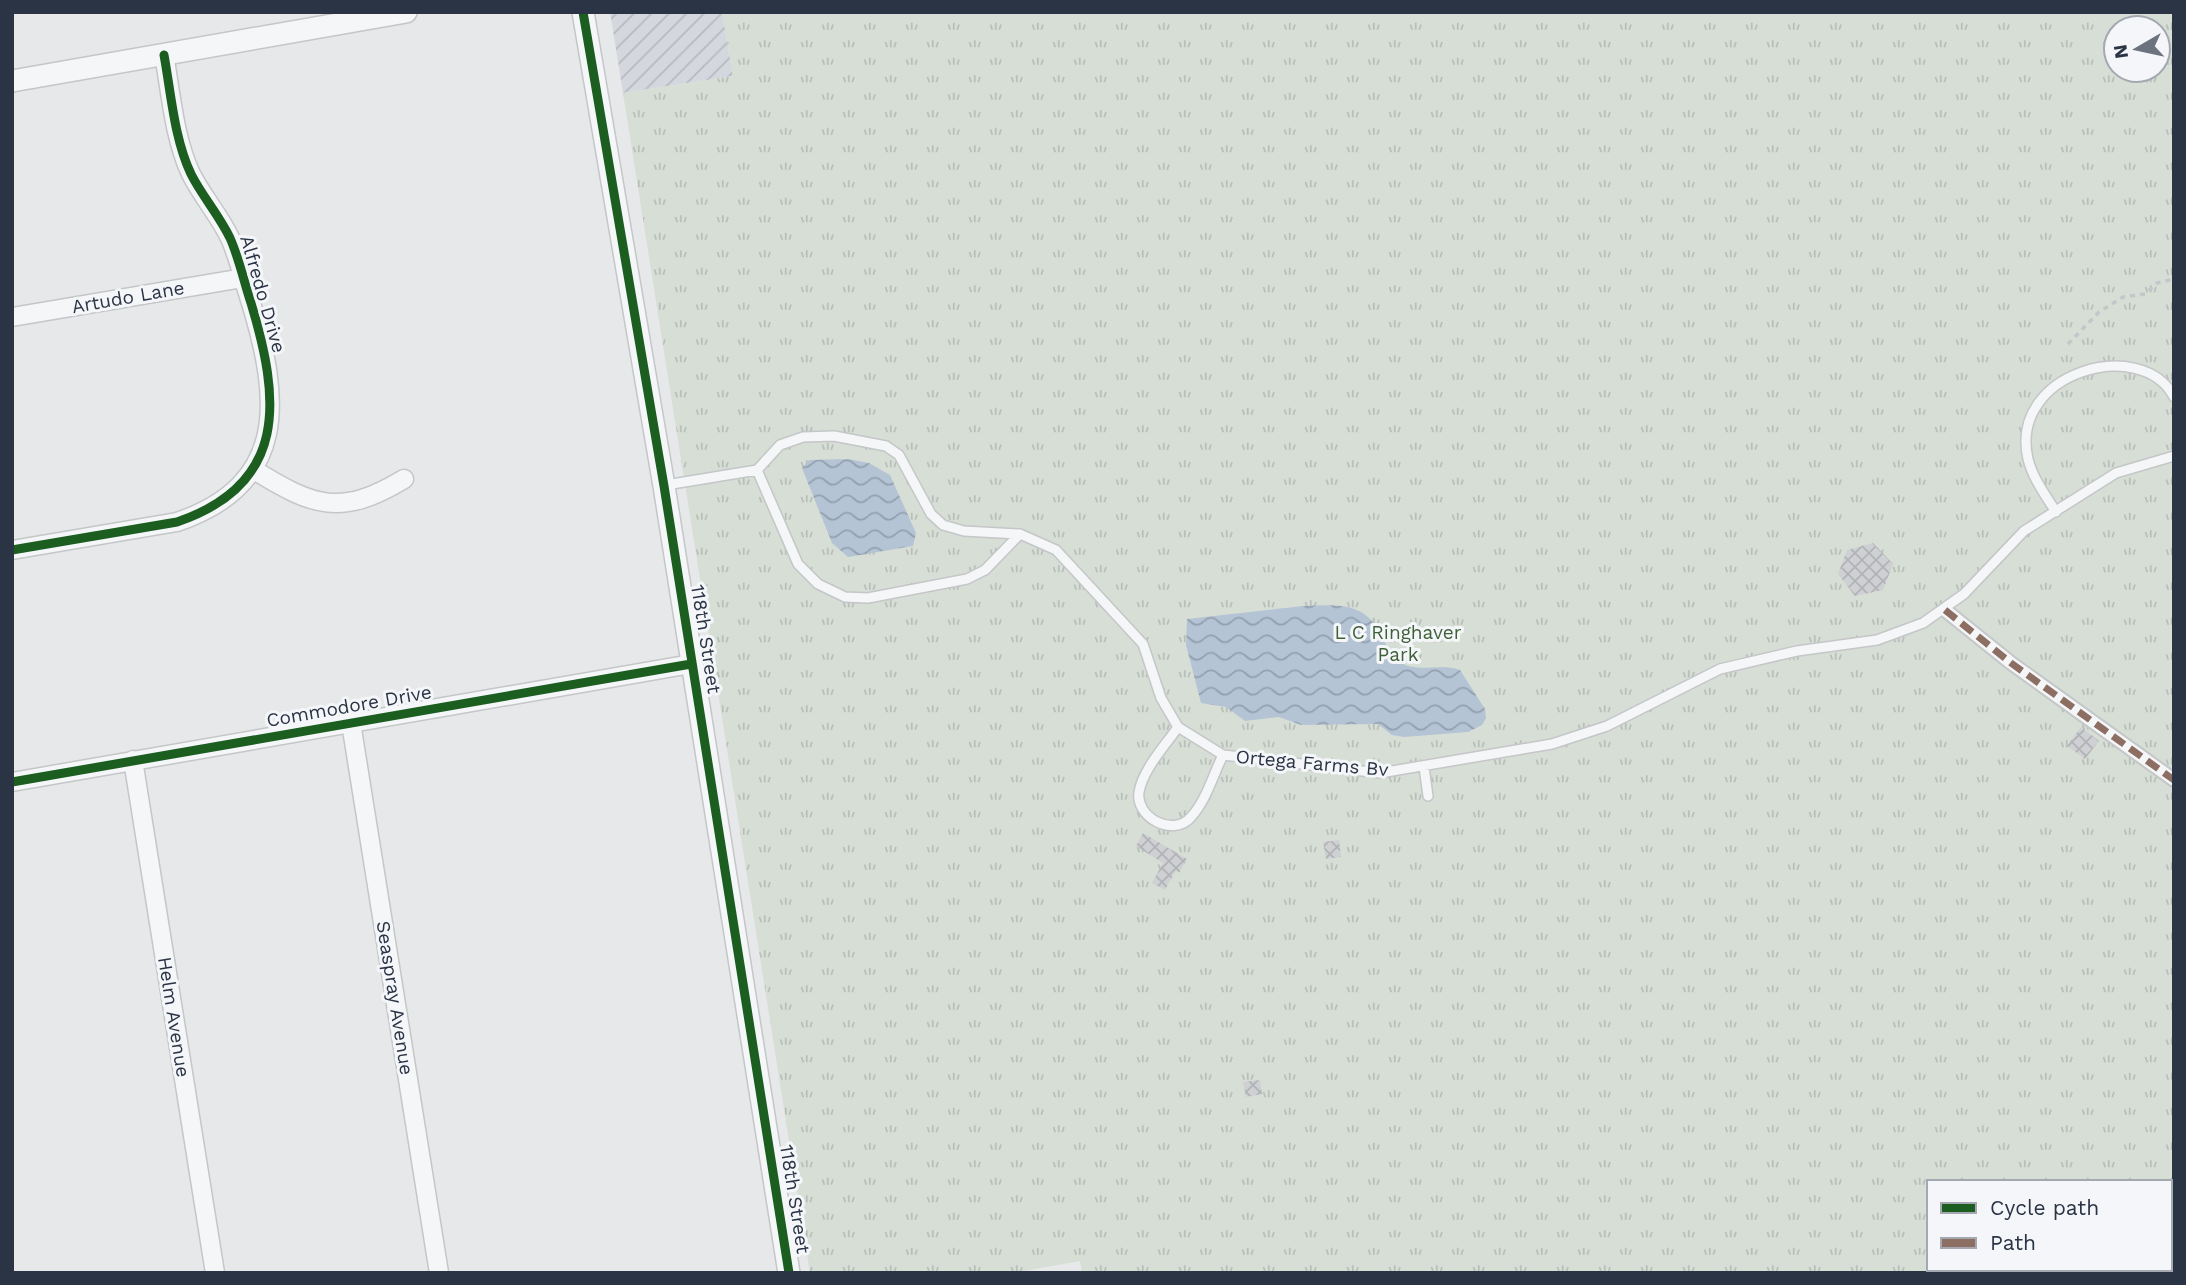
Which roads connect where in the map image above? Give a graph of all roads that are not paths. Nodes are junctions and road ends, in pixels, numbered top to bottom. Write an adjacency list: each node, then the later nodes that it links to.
1 (406, 12): 3 (street)
2 (583, 12): 12 (street, 118th Street)
3 (164, 55): 4 (street); 5 (street, Alfredo Drive)
4 (12, 81)
5 (243, 278): 6 (street, Artudo Lane); 9 (street, Alfredo Drive)
6 (12, 317)
7 (2174, 397): 13 (lane)
8 (2174, 456): 13 (lane, Ortega Farms Bv)
9 (254, 470): 11 (street); 15 (street)
10 (757, 470): 12 (lane); 14 (lane, Ortega Farms Bv); 14 (lane)
11 (404, 479)
12 (664, 486): 17 (street, 118th Street)
13 (2056, 512): 16 (lane, Ortega Farms Bv)
14 (1020, 534): 19 (lane, Ortega Farms Bv)
15 (12, 550)
16 (1945, 610): 22 (lane, Ortega Farms Bv); 23 (street)
17 (691, 664): 18 (street, Commodore Drive); 28 (street, 118th Street)
18 (351, 723): 21 (street, Commodore Drive); 27 (street, Seaspray Avenue)
19 (1178, 727): 20 (lane, Ortega Farms Bv); 20 (lane)
20 (1223, 755): 22 (lane, Ortega Farms Bv)
21 (133, 760): 24 (street, Commodore Drive); 26 (street, Helm Avenue)
22 (1424, 767): 25 (lane)
23 (2174, 780)
24 (12, 782)
25 (1428, 796)
26 (215, 1273)
27 (439, 1273)
28 (789, 1273)

